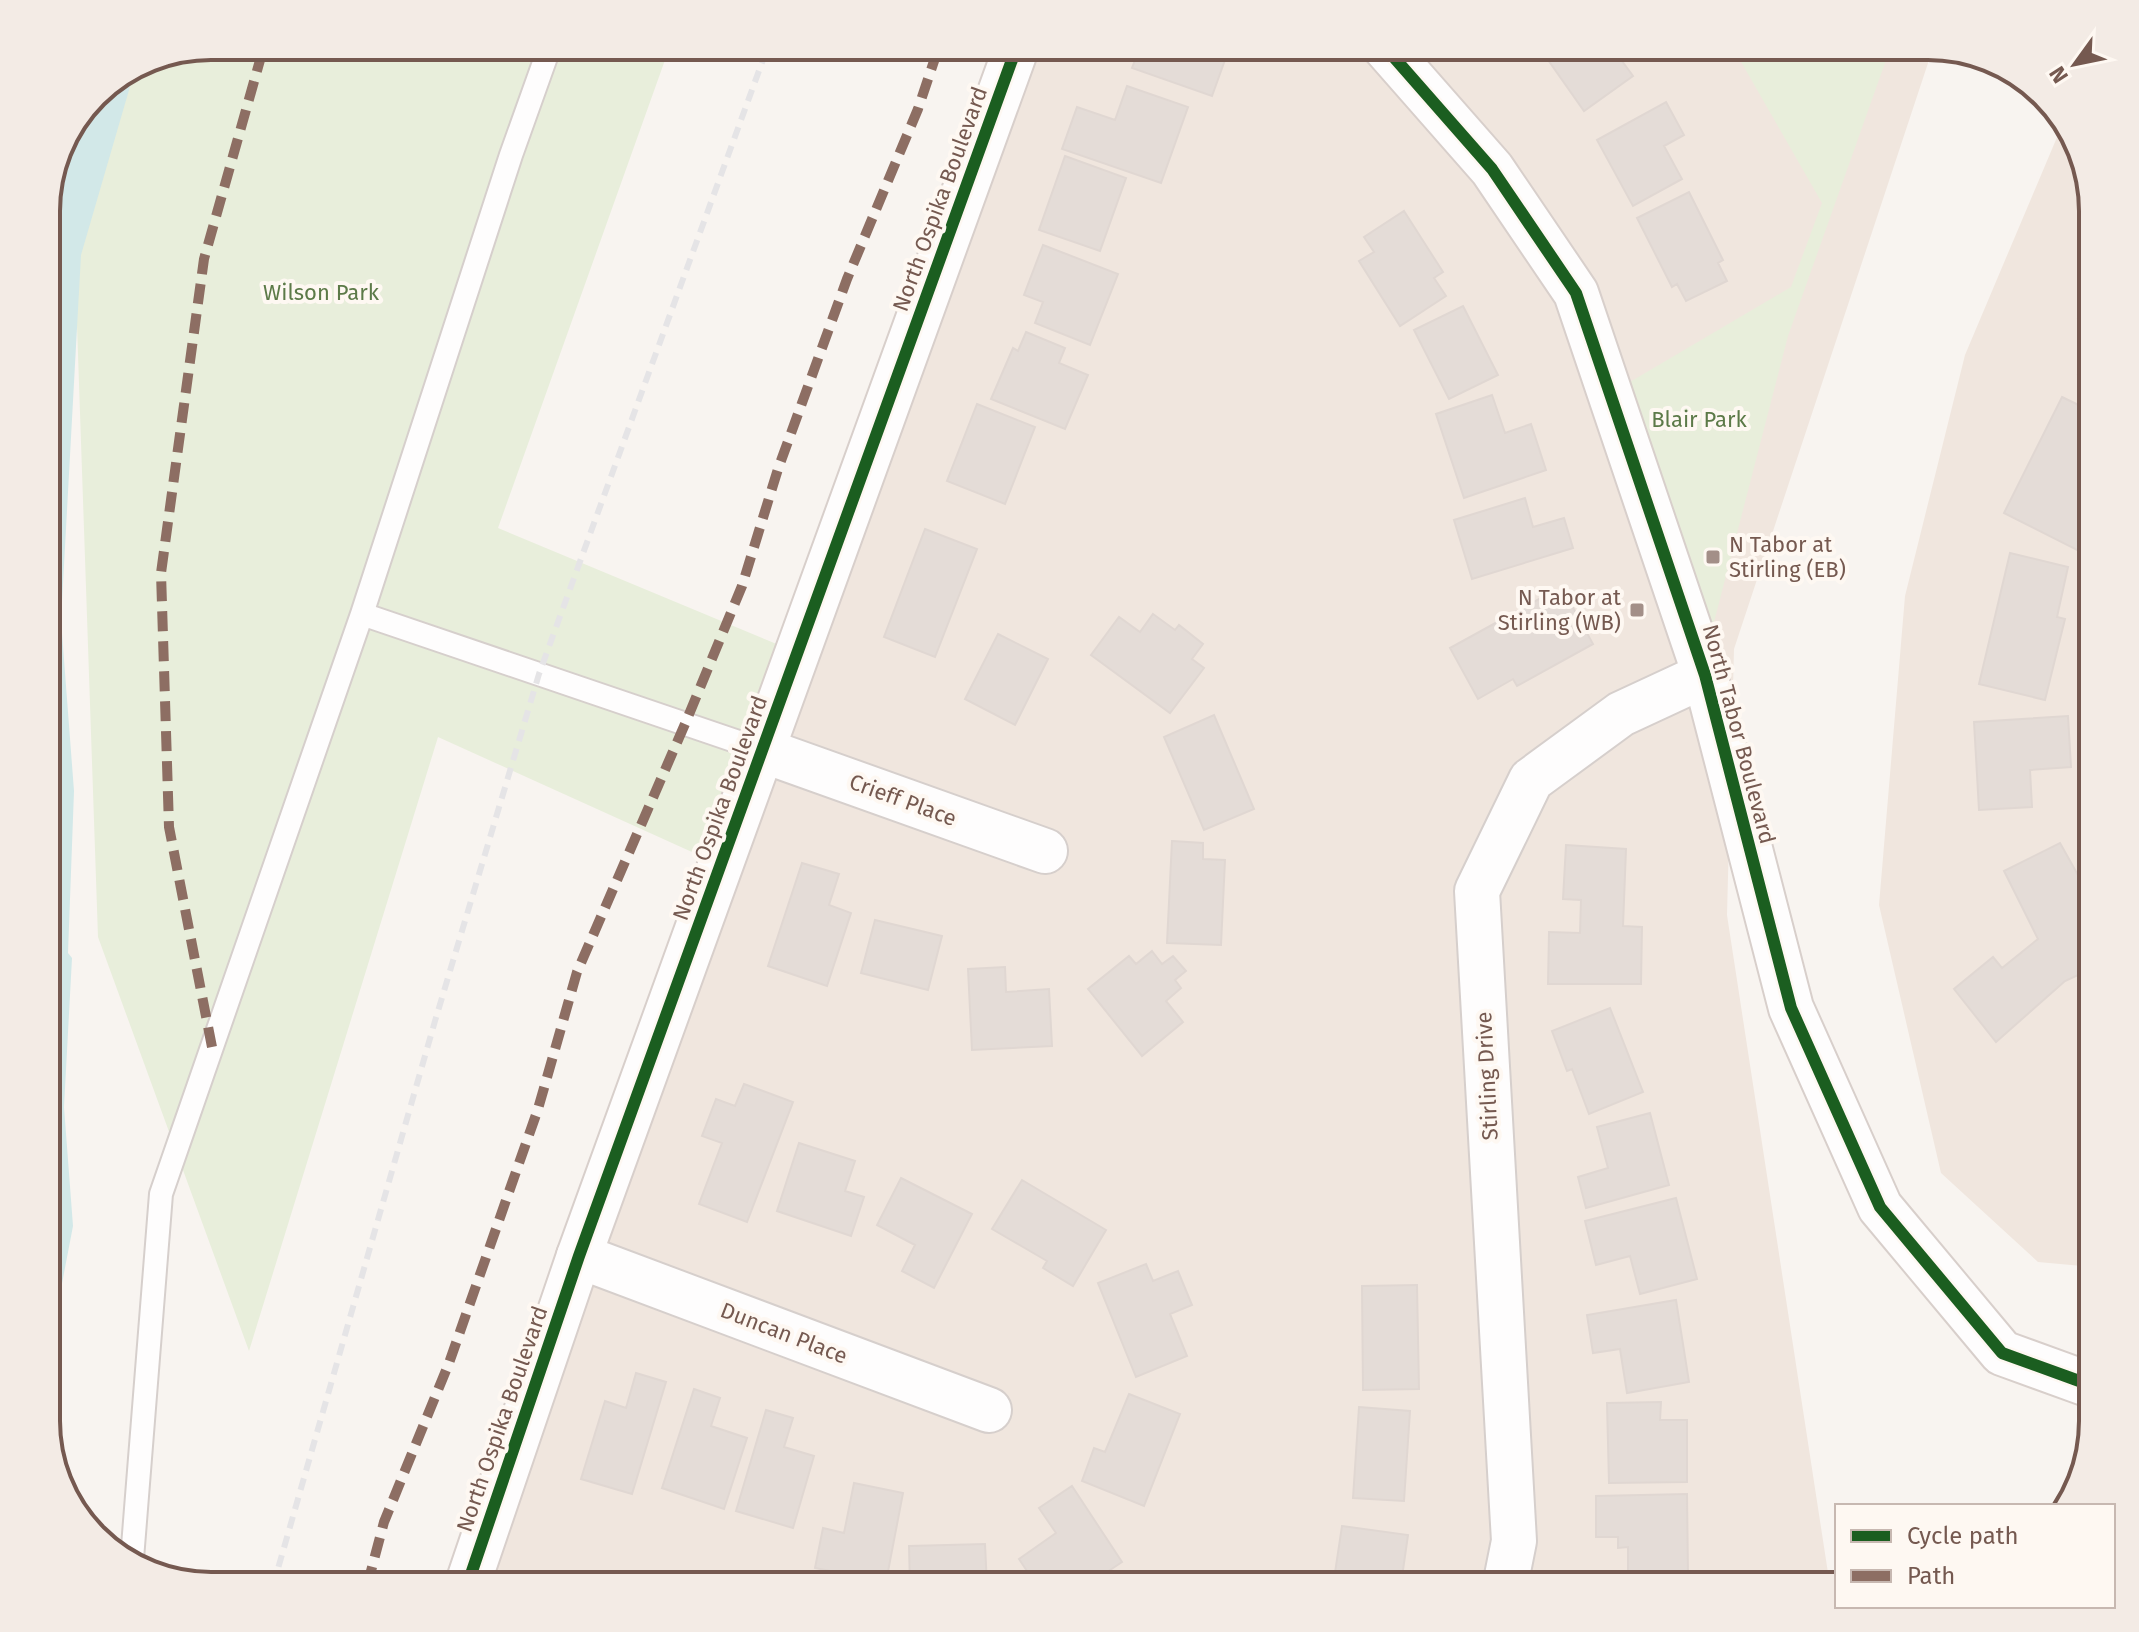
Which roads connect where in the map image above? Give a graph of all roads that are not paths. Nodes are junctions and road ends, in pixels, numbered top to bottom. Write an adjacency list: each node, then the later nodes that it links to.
1 (545, 60): 4 (lane)
2 (1012, 60): 6 (street, North Ospika Boulevard)
3 (1396, 60): 5 (street, North Tabor Boulevard)
4 (362, 614): 6 (lane); 11 (lane)
5 (1705, 675): 9 (street, North Tabor Boulevard); 13 (street, Stirling Drive)
6 (762, 750): 7 (street, Crieff Place); 8 (street, North Ospika Boulevard)
7 (1045, 851)
8 (579, 1256): 10 (street, Duncan Place); 12 (street, North Ospika Boulevard)
9 (2079, 1381)
10 (989, 1410)
11 (133, 1550)
12 (472, 1572)
13 (1508, 1572)

